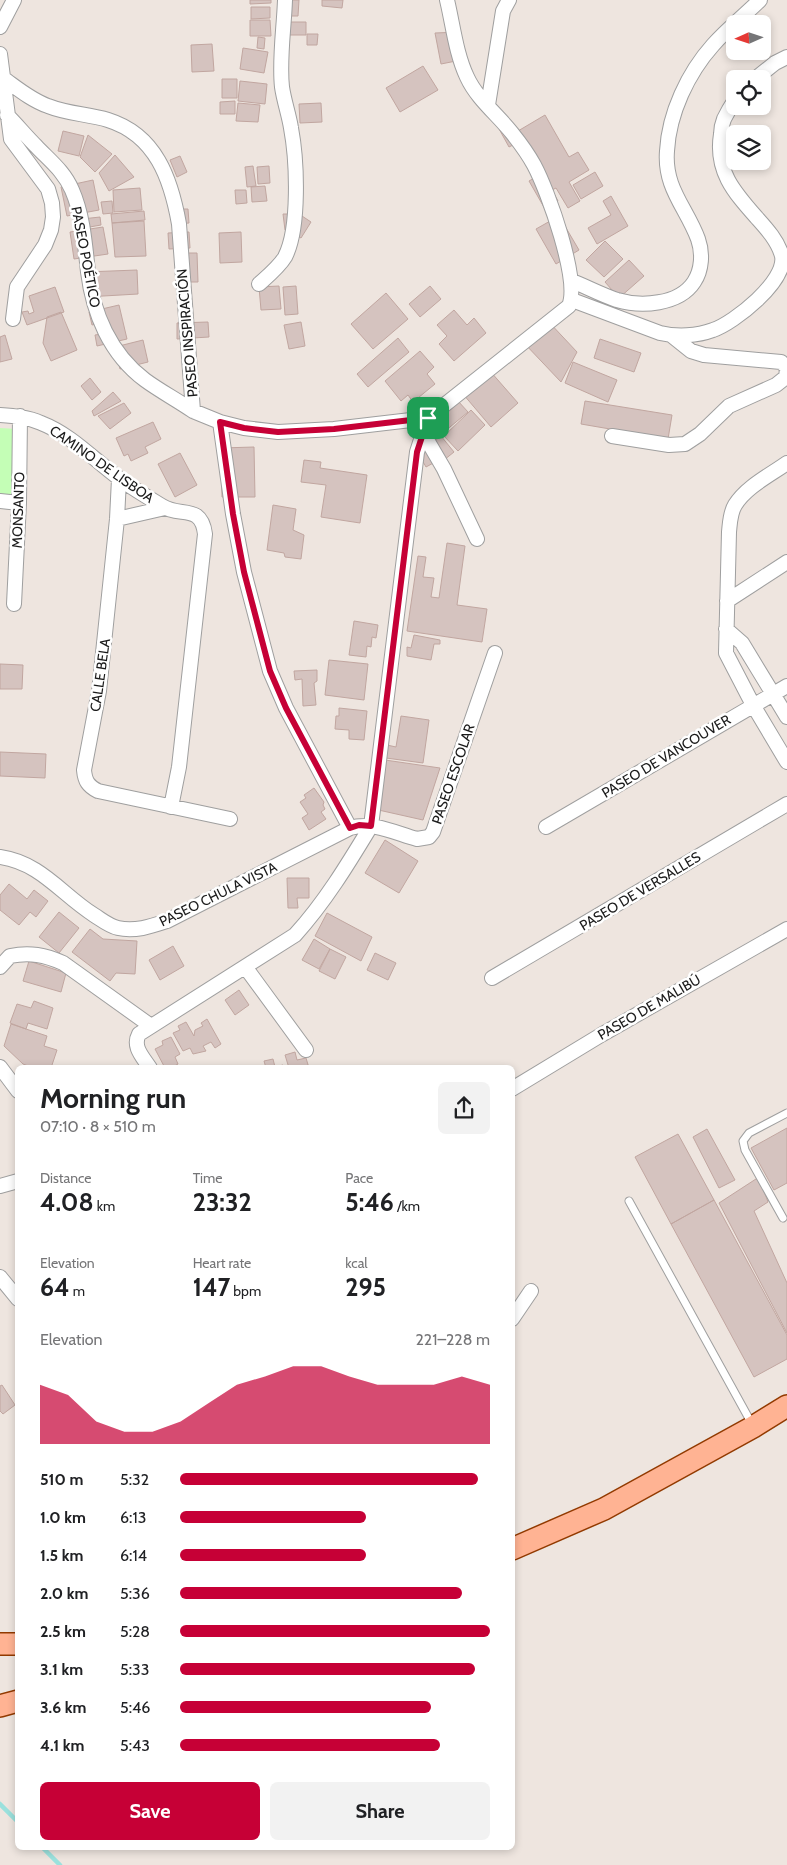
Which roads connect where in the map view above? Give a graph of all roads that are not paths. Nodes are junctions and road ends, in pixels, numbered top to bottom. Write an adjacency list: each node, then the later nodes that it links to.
1 (14, 0): 6 (street)
2 (286, 0): 15 (street)
3 (447, 0): 11 (street)
4 (509, 0): 11 (street)
5 (760, 0): 14 (street)
6 (0, 27)
7 (0, 54): 10 (street)
8 (787, 57): 9 (street)
9 (767, 70)
10 (3, 78): 12 (street); 20 (street, PASEO INSPIRACIÓN)
11 (488, 105): 14 (street)
12 (7, 115): 17 (street); 20 (street, PASEO POÉTICO)
13 (726, 115): 18 (street)
14 (572, 281): 16 (street)
15 (259, 284)
16 (572, 300): 18 (street); 23 (street)
17 (13, 319)
18 (670, 335): 19 (street)
19 (787, 368): 26 (street)
20 (193, 410): 24 (street, PASEO INSPIRACIÓN)
21 (0, 415): 22 (street, CAMINO DE LISBOA)
22 (20, 416): 28 (street, CAMINO DE LISBOA); 30 (street, MONSANTO)
23 (428, 418): 24 (street, PASEO INSPIRACIÓN); 25 (street)
24 (220, 422): 47 (street)
25 (423, 433): 33 (street); 47 (street)
26 (612, 436)
27 (787, 463): 35 (street)
28 (119, 479): 31 (street, CAMINO DE LISBOA); 32 (street, CALLE BELA)
29 (0, 501): 30 (street)
30 (19, 503): 36 (street, MONSANTO)
31 (165, 508): 32 (street); 45 (street, CAMINO DE LISBOA)
32 (117, 519): 45 (street, CALLE BELA)
33 (477, 539)
34 (787, 562): 35 (street)
35 (726, 601): 37 (street)
36 (14, 604)
37 (726, 629): 40 (street); 41 (street)
38 (495, 654): 47 (street, PASEO ESCOLAR)
39 (787, 686): 40 (street, PASEO DE VANCOUVER)
40 (774, 694): 41 (street, PASEO DE VANCOUVER); 42 (street)
41 (753, 705): 43 (street); 48 (street, PASEO DE VANCOUVER)
42 (787, 717)
43 (787, 762)
44 (787, 804): 53 (street, PASEO DE VERSALLES)
45 (171, 807): 46 (street, CALLE BELA)
46 (230, 819)
47 (360, 826): 49 (street, PASEO CHULA VISTA); 52 (street)
48 (546, 827)
49 (0, 857)
50 (787, 929): 60 (street, PASEO DE MALIBÚ)
51 (0, 967): 54 (street)
52 (246, 968): 54 (street); 55 (street)
53 (492, 978)
54 (151, 1026): 56 (street)
55 (306, 1050)
56 (148, 1065)
57 (2, 1070): 58 (street); 59 (street)
58 (15, 1075)
59 (15, 1087)
60 (515, 1087)
61 (787, 1112): 65 (lane)
62 (15, 1182): 63 (street)
63 (0, 1186)
64 (629, 1201): 72 (lane)
65 (785, 1217): 66 (lane)
66 (787, 1226)
67 (0, 1278): 69 (street)
68 (531, 1291): 70 (street)
69 (15, 1296)
70 (515, 1315)
71 (787, 1406): 72 (main road)
72 (753, 1427): 73 (main road)
73 (515, 1548)
74 (0, 1644): 75 (main road)
75 (15, 1644)
76 (15, 1702): 77 (main road)
77 (0, 1706)

